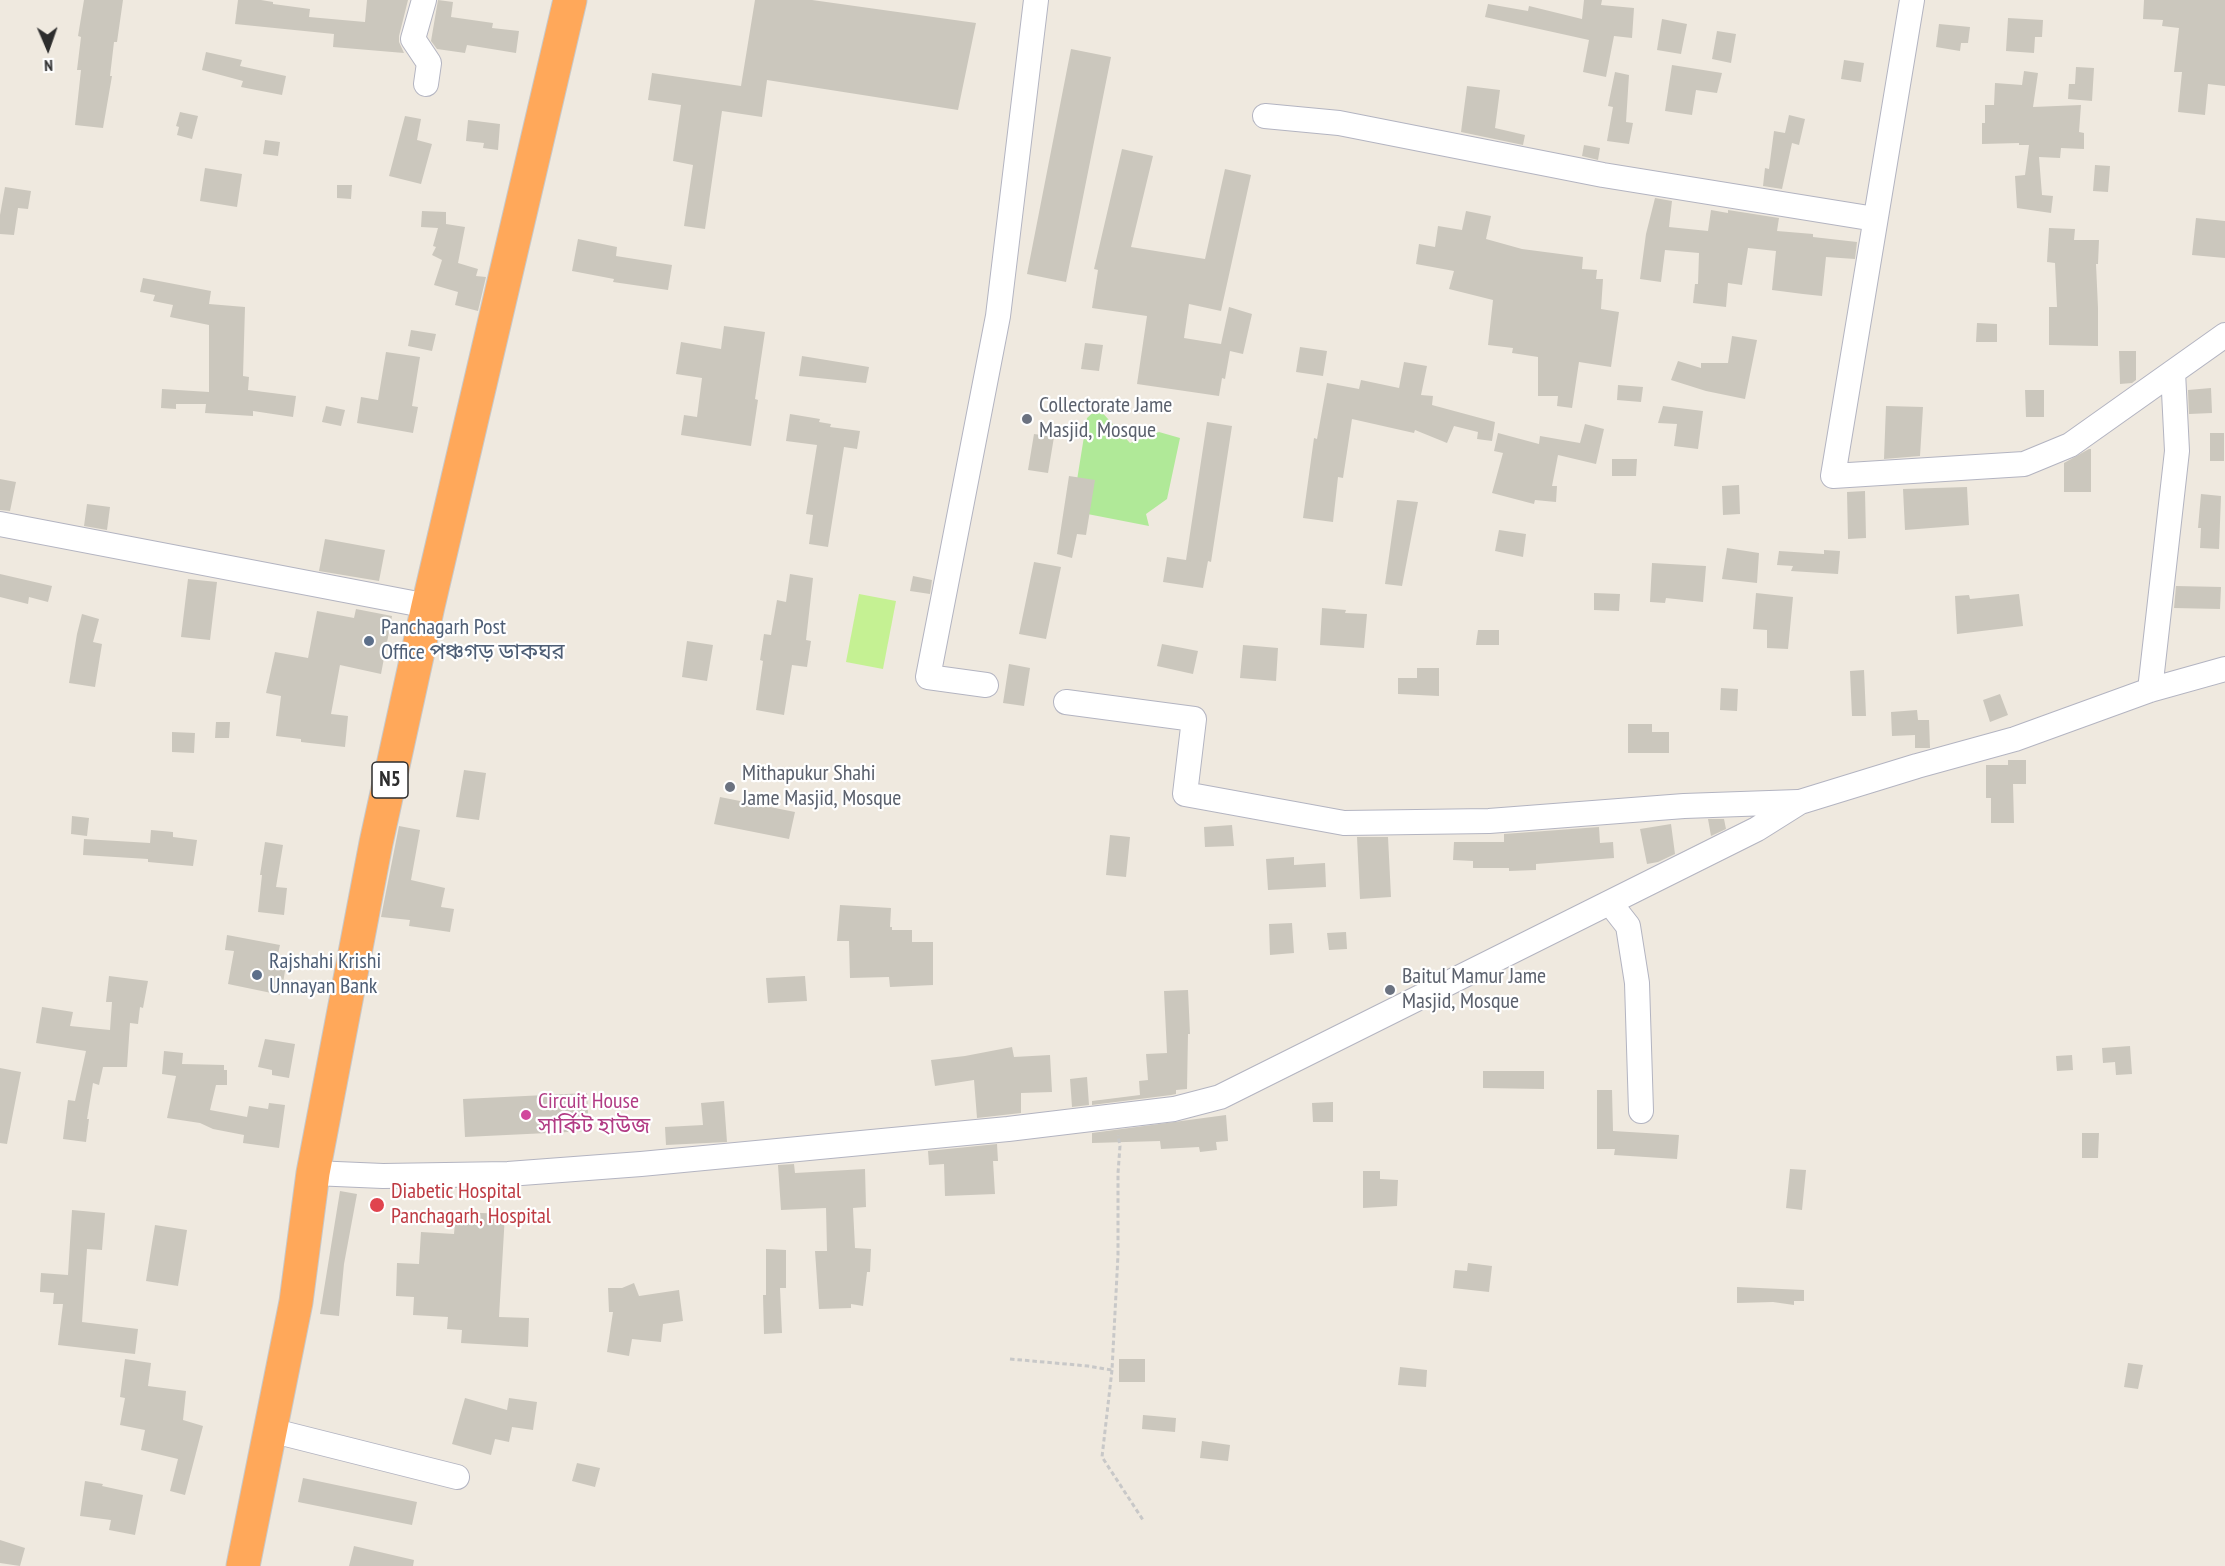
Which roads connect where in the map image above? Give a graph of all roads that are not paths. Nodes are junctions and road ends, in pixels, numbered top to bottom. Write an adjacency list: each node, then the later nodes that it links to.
1 (424, 0): 5 (street)
2 (570, 0): 11 (highway, N5)
3 (1036, 0): 13 (street)
4 (1912, 0): 7 (street)
5 (426, 84)
6 (1264, 116): 7 (street)
7 (1875, 219): 9 (street)
8 (2225, 336): 9 (street)
9 (2173, 372): 14 (street)
10 (0, 524): 11 (street)
11 (428, 606): 19 (highway, N5)
12 (2225, 669): 14 (street)
13 (986, 685)
14 (2150, 690): 16 (street)
15 (1066, 702): 16 (street)
16 (1800, 802): 17 (street)
17 (1610, 903): 18 (street); 19 (street)
18 (1641, 1111)
19 (313, 1173): 20 (highway, N5)
20 (270, 1430): 21 (street); 22 (highway, N5)
21 (457, 1477)
22 (243, 1566)

